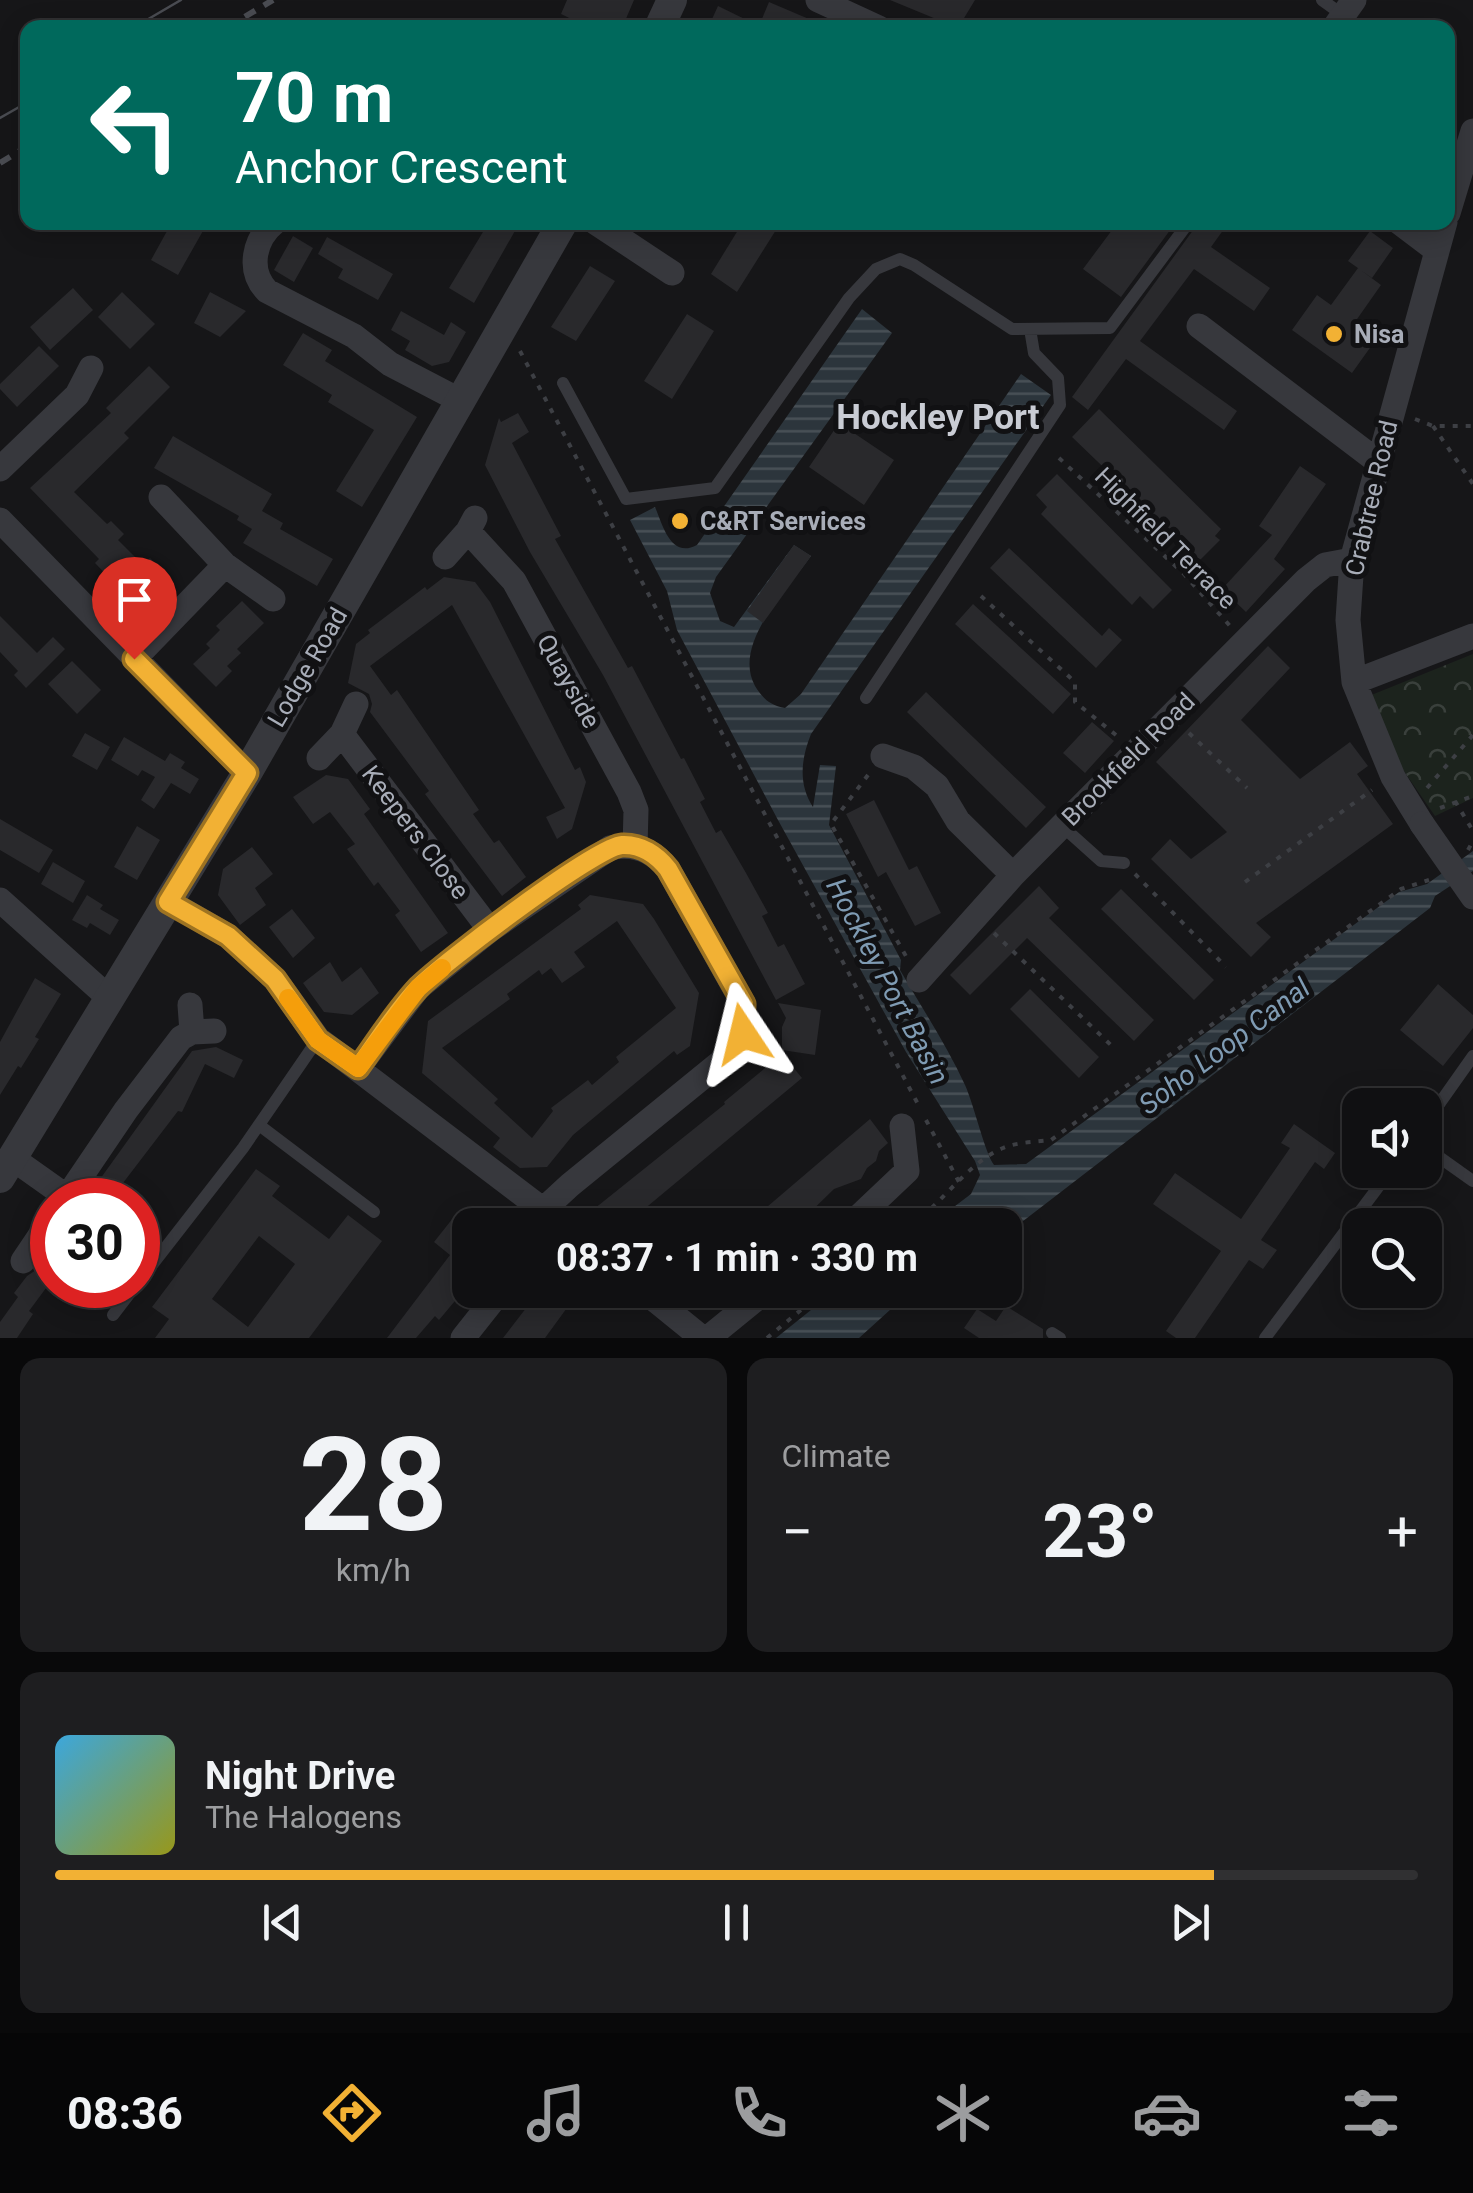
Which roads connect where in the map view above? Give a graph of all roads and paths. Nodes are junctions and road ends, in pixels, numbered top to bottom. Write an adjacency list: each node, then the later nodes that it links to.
1 (818, 0): 2 (street)
2 (861, 20)
3 (1473, 130): 4 (street)
4 (1455, 190)
5 (265, 230): 18 (street)
6 (559, 230): 13 (street, Lodge Road)
7 (607, 230): 12 (street)
8 (1183, 230): 15 (lane)
9 (1409, 230): 11 (street)
10 (1442, 230): 11 (street, Crabtree Road)
11 (1436, 250): 19 (street, Crabtree Road)
12 (672, 273)
13 (505, 326): 18 (street, Lodge Road); 80 (path)
14 (1199, 326): 23 (street)
15 (1030, 328): 17 (lane); 37 (lane)
16 (91, 368): 24 (street)
17 (563, 383)
18 (461, 401): 45 (street, Lodge Road)
19 (1392, 410): 20 (path); 23 (street, Crabtree Road)
20 (1433, 426): 21 (path); 25 (path)
21 (1473, 426)
22 (1059, 458): 34 (path, Highfield Terrace)
23 (1377, 460): 29 (street, Crabtree Road)
24 (0, 469)
25 (1473, 484)
26 (162, 498): 30 (street)
27 (0, 520): 35 (street)
28 (444, 557): 54 (street, Quayside)
29 (1352, 560): 34 (street, Brookfield Road); 36 (street, Crabtree Road)
30 (225, 565): 32 (street); 35 (street)
31 (981, 596): 42 (path)
32 (273, 598)
33 (1473, 636): 36 (street)
34 (1246, 644): 39 (street, Brookfield Road)
35 (134, 659): 45 (street)
36 (1354, 682): 46 (street, Crabtree Road)
37 (866, 698)
38 (356, 704): 40 (street)
39 (1171, 716): 42 (street, Brookfield Road); 47 (path)
40 (342, 734): 44 (street); 64 (street, Keepers Close)
41 (1473, 735): 50 (path)
42 (1135, 751): 51 (street, Brookfield Road)
43 (883, 756): 58 (street); 66 (path)
44 (319, 758)
45 (247, 773): 62 (street, Lodge Road)
46 (1393, 778): 50 (street, Crabtree Road); 59 (path)
47 (1247, 788)
48 (1473, 796): 49 (path)
49 (1455, 801): 50 (path); 52 (path)
50 (1418, 819): 60 (street, Crabtree Road, bridge)
51 (1062, 826): 56 (lane); 58 (street, Brookfield Road)
52 (1473, 831)
53 (1473, 841): 55 (path)
54 (635, 847): 64 (street); 84 (street)
55 (1467, 852)
56 (1124, 863): 65 (path)
57 (1440, 872): 80 (path)
58 (1012, 875): 63 (street, Brookfield Road)
59 (1245, 882)
60 (1473, 897)
61 (0, 900): 67 (street)
62 (168, 902): 67 (street, Lodge Road); 69 (street)
63 (976, 916): 66 (street, Brookfield Road); 70 (path)
64 (490, 930): 72 (street)
65 (1226, 967)
66 (919, 980)
67 (108, 997): 77 (street, Lodge Road)
68 (190, 1005): 78 (street)
69 (318, 1040): 72 (street); 74 (lane)
70 (1114, 1048)
71 (1473, 1056): 73 (lane)
72 (358, 1068): 83 (street)
73 (1442, 1100)
74 (258, 1126): 87 (lane); 89 (lane)
75 (902, 1126): 85 (street)
76 (1442, 1159): 79 (lane)
77 (6, 1168): 81 (street, Lodge Road)
78 (80, 1178)
79 (1473, 1181)
80 (959, 1182): 86 (path)
81 (30, 1184)
82 (1378, 1188): 100 (lane)
83 (539, 1208)
84 (560, 1208)
85 (872, 1208)
86 (934, 1208)
87 (374, 1212)
88 (30, 1250): 90 (street)
89 (160, 1254)
90 (23, 1260)
91 (118, 1308): 96 (lane)
92 (487, 1308): 97 (street)
93 (666, 1308): 98 (street)
94 (744, 1308): 98 (street)
95 (803, 1308): 99 (path)
96 (113, 1315)
97 (463, 1338)
98 (705, 1338)
99 (767, 1338)
100 (1265, 1338)

